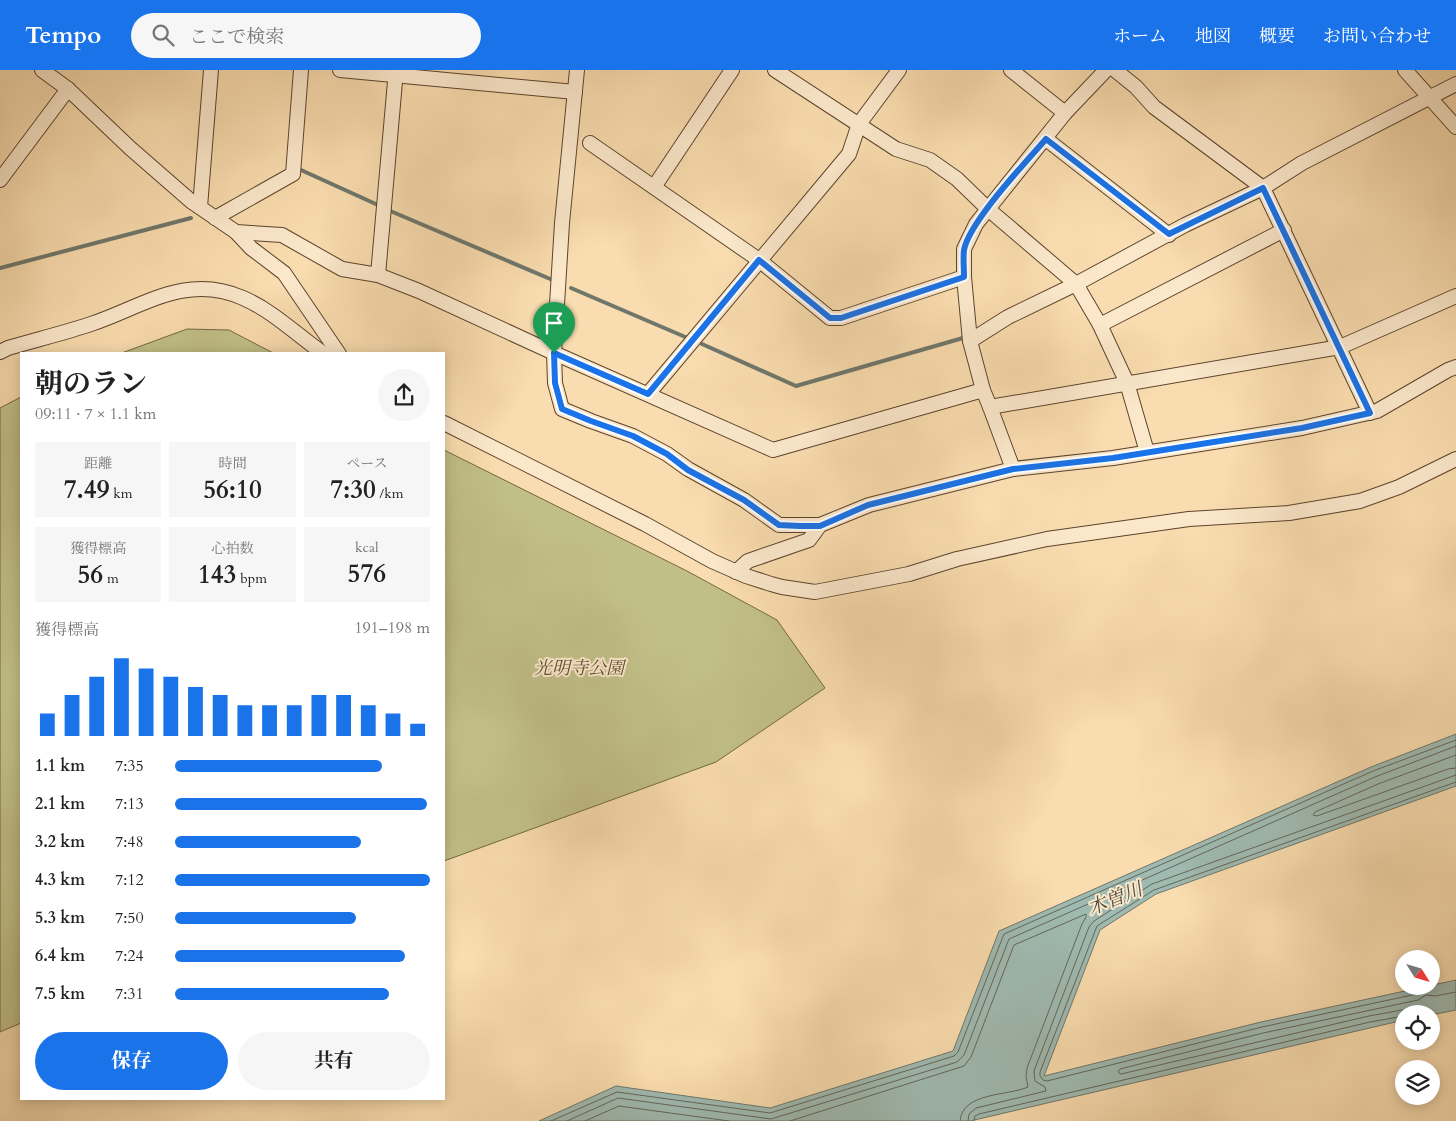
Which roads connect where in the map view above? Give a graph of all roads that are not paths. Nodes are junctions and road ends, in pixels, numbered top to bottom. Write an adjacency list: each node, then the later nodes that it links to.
1 (42, 70): 15 (street)
2 (210, 70): 26 (street)
3 (302, 70): 28 (street)
4 (340, 70): 13 (street)
5 (577, 70): 16 (street)
6 (732, 70): 24 (street)
7 (776, 70): 19 (street)
8 (899, 70): 19 (street)
9 (1011, 70): 18 (street)
10 (1106, 70): 18 (street)
11 (1115, 70): 25 (street)
12 (1405, 70): 17 (street)
13 (396, 73): 16 (street); 33 (street)
14 (1456, 84): 17 (street)
15 (68, 89): 23 (street); 26 (street)
16 (575, 92): 43 (street)
17 (1431, 98): 20 (street); 25 (street)
18 (1065, 113): 21 (street)
19 (859, 124): 27 (street); 32 (street)
20 (1456, 127)
21 (1046, 139): 27 (street); 31 (street)
22 (590, 143): 24 (street)
23 (0, 180)
24 (654, 187): 32 (street)
25 (1263, 188): 29 (street); 31 (street)
26 (200, 207): 28 (street)
27 (988, 209): 34 (street); 35 (street)
28 (215, 218): 30 (street)
29 (1284, 230): 37 (street); 39 (street)
30 (236, 232): 33 (street); 42 (street)
31 (1169, 234): 35 (street)
32 (759, 260): 34 (street); 47 (street)
33 (378, 276): 43 (street)
34 (964, 277): 38 (street)
35 (1076, 284): 37 (street); 38 (street)
36 (1456, 296): 39 (street)
37 (1100, 325): 45 (street)
38 (970, 341): 46 (street)
39 (1340, 347): 45 (street); 49 (street)
40 (0, 352): 41 (street)
41 (321, 352)
42 (338, 352)
43 (554, 353): 47 (street); 54 (street)
44 (1456, 367): 49 (street)
45 (1127, 382): 48 (street); 51 (street)
46 (983, 390): 47 (street); 48 (street)
47 (648, 394)
48 (990, 407): 53 (street)
49 (1370, 413): 51 (street)
50 (445, 424): 55 (street)
51 (1147, 452): 53 (street)
52 (1456, 459): 55 (street)
53 (1013, 469): 54 (street)
54 (820, 526): 55 (street)
55 (736, 572)

